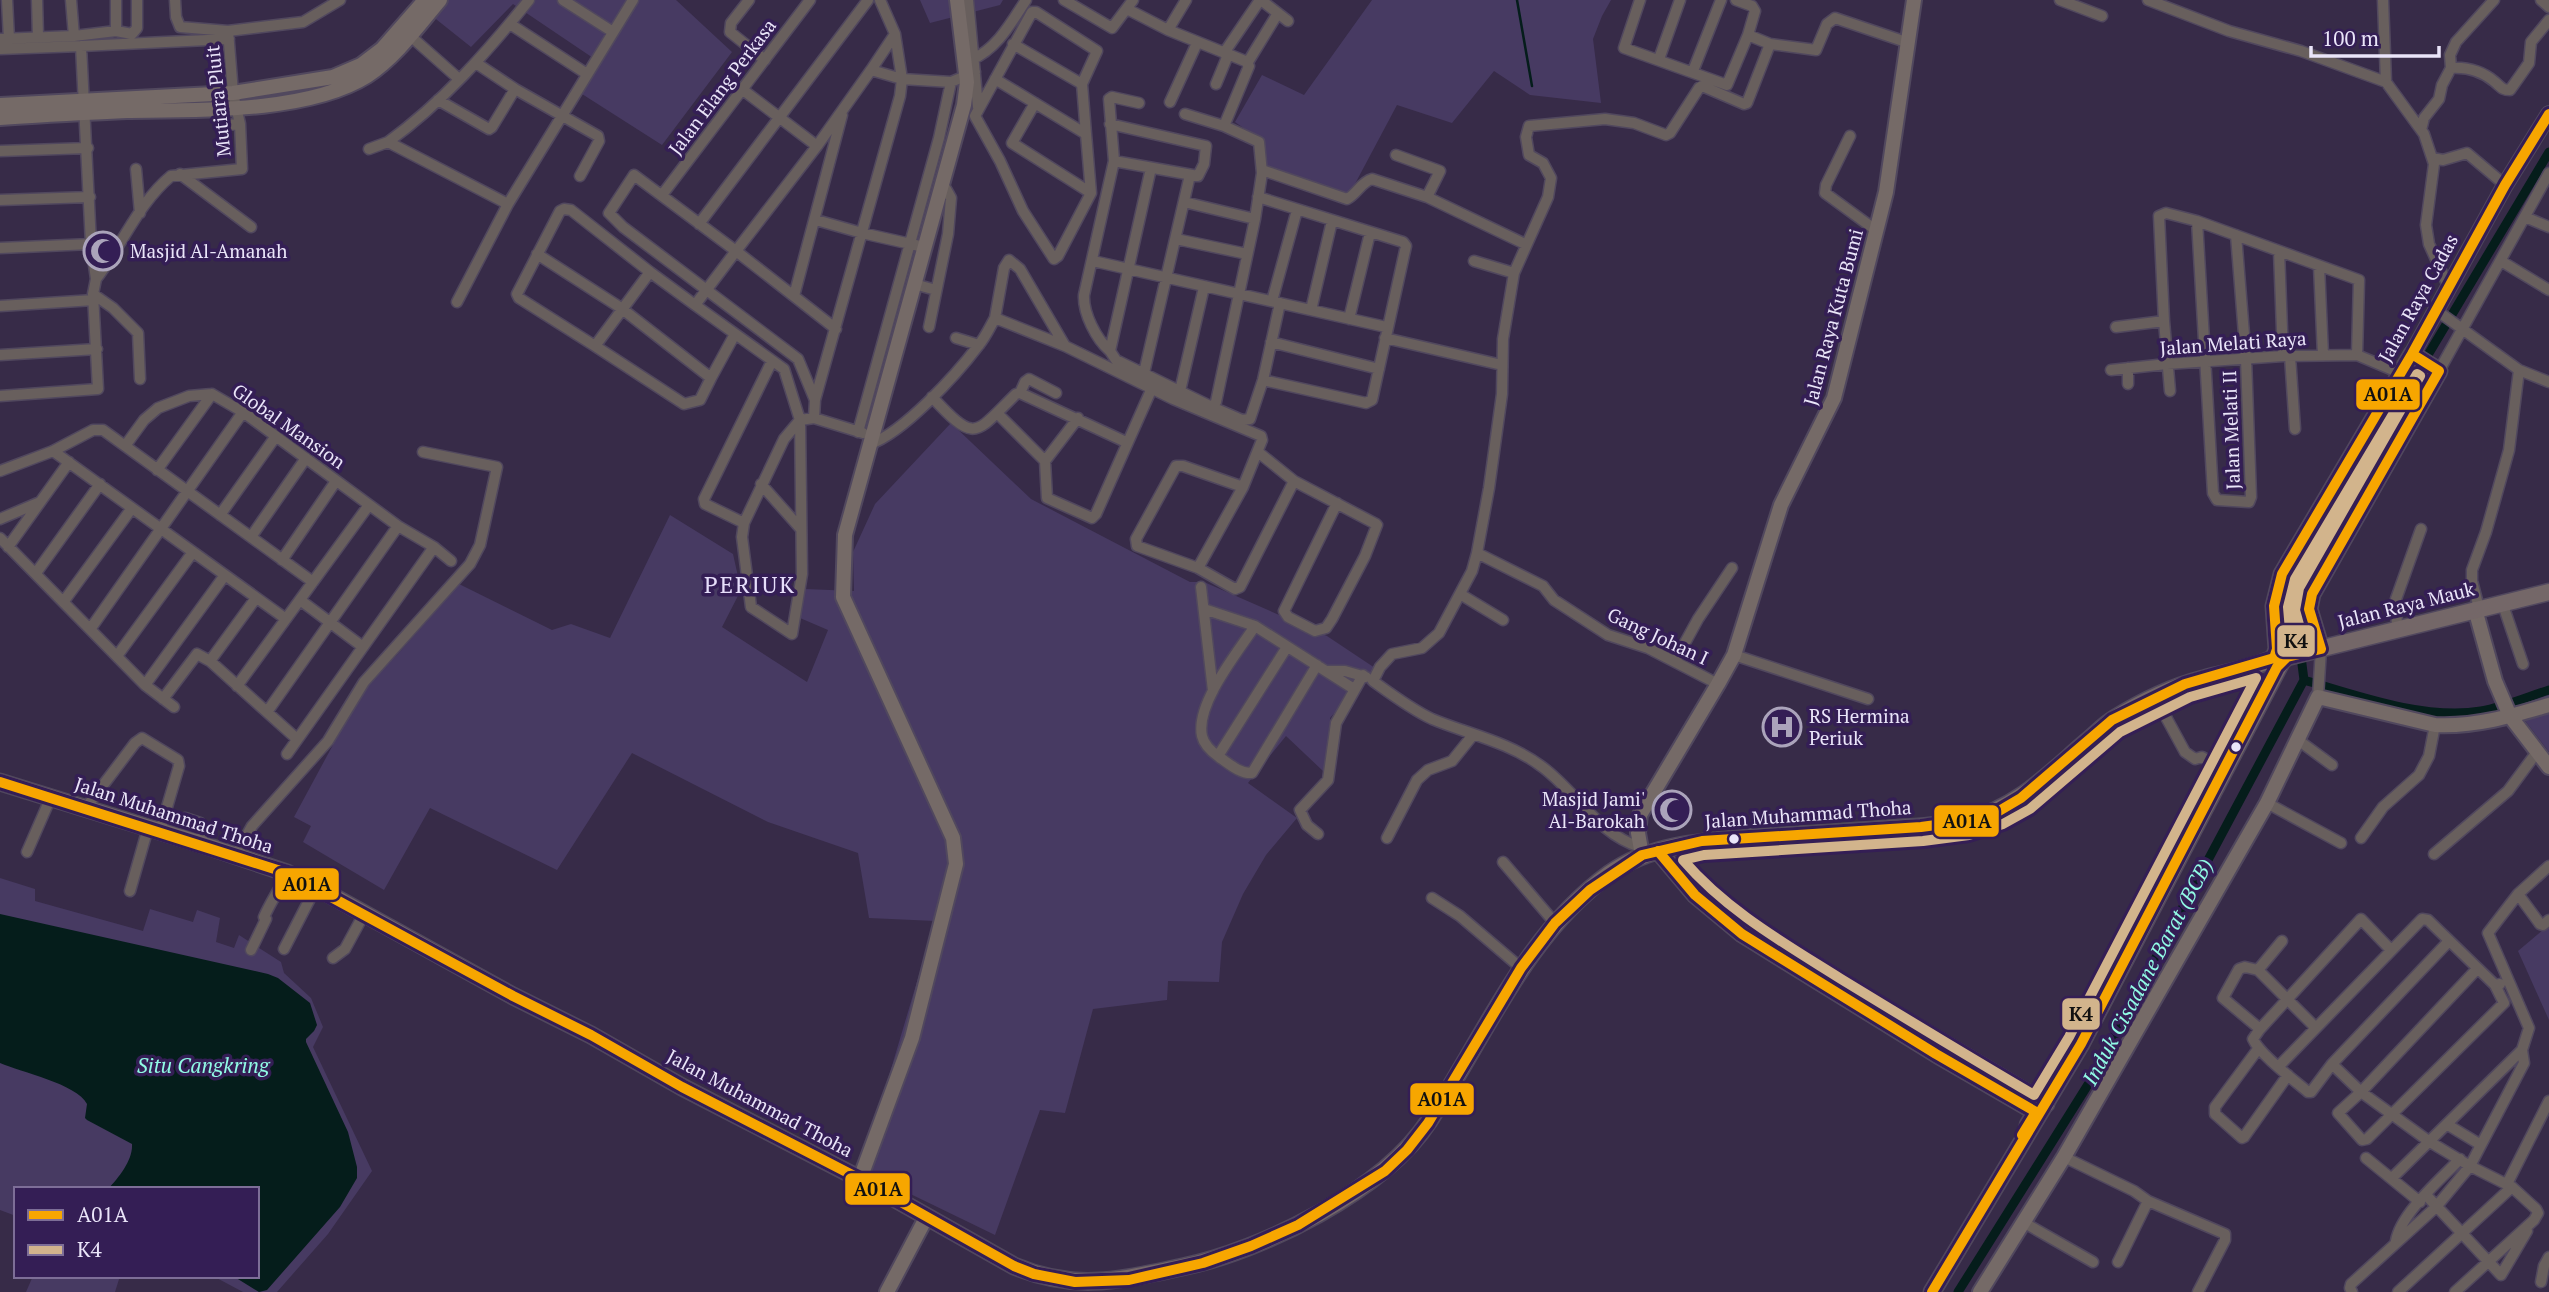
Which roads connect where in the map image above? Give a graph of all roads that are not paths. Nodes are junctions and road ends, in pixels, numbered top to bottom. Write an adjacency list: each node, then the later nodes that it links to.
1 (7, 0): 50 (street)
2 (37, 0): 48 (street)
3 (71, 0): 49 (street)
4 (116, 0): 42 (street)
5 (137, 0): 42 (street)
6 (175, 0): 47 (street)
7 (440, 0): 35 (street)
8 (529, 0): 40 (street)
9 (633, 0): 43 (street)
10 (749, 0): 59 (street)
11 (810, 0): 59 (street, Jalan Elang Perkasa)
12 (868, 0): 90 (street)
13 (880, 0): 45 (street)
14 (957, 0): 62 (street)
15 (968, 0): 62 (street)
16 (1026, 0): 62 (street)
17 (1064, 0): 32 (street)
18 (1186, 0): 41 (street)
19 (1260, 0): 36 (street); 57 (street)
20 (1640, 0): 58 (street)
21 (1680, 0): 58 (street)
22 (1721, 0): 66 (street)
23 (1736, 0): 46 (street)
24 (1914, 0): 52 (street, Jalan Raya Kuta Bumi)
25 (2060, 0): 37 (street)
26 (2148, 0): 72 (street)
27 (2494, 0): 63 (street)
28 (2542, 0): 34 (street)
29 (337, 1): 47 (street, Mutiara Pluit)
30 (568, 1): 43 (street)
31 (2380, 1): 72 (street)
32 (1082, 4): 33 (street)
33 (1130, 4): 41 (street)
34 (2549, 7)
35 (422, 10): 44 (street)
36 (1278, 13): 39 (street); 60 (street)
37 (2102, 16)
38 (2549, 20): 63 (street)
39 (1288, 21)
40 (509, 24): 61 (street); 67 (street)
41 (1168, 30): 51 (street)
42 (116, 31): 49 (street)
43 (612, 32): 67 (street)
44 (406, 33): 64 (street); 68 (street)
45 (895, 34): 65 (street); 69 (street)
46 (1748, 34): 54 (street); 66 (street)
47 (229, 35): 55 (street); 77 (street, Mutiara Pluit)
48 (38, 36): 49 (street); 50 (street)
49 (74, 36)
50 (4, 39)
51 (1197, 43): 57 (street); 79 (street)
52 (1909, 43): 54 (street); 139 (street, Jalan Raya Kuta Bumi)
53 (1013, 44): 70 (street); 73 (street); 73 (street)
54 (1770, 44): 145 (street)
55 (81, 46): 56 (street); 83 (street)
56 (0, 50)
57 (1226, 54): 60 (street); 74 (street)
58 (1659, 59): 66 (street)
59 (765, 60): 76 (street, Jalan Elang Perkasa)
60 (1248, 62): 96 (street)
61 (476, 63): 68 (street); 75 (street)
62 (970, 67): 71 (street); 86 (street); 92 (street)
63 (2451, 68): 97 (street)
64 (365, 70): 77 (street); 85 (street)
65 (871, 70): 69 (street); 84 (street)
66 (1693, 71)
67 (587, 74): 89 (street)
68 (459, 79): 78 (street)
69 (902, 79): 71 (street); 140 (street)
70 (995, 79): 80 (street); 86 (street)
71 (951, 82): 100 (street)
72 (2386, 82): 97 (street)
73 (1082, 84): 98 (street)
74 (1216, 84)
75 (515, 89): 78 (street); 89 (street)
76 (743, 90): 90 (street); 122 (street, Jalan Elang Perkasa)
77 (233, 93): 83 (street); 85 (street, Mutiara Pluit)
78 (438, 100): 101 (street)
79 (1170, 102)
80 (1035, 103): 98 (street); 103 (street)
81 (1139, 103): 94 (street)
82 (0, 105): 83 (street)
83 (84, 106): 85 (street); 91 (street); 105 (street)
84 (844, 108): 104 (street); 133 (street)
85 (237, 109): 93 (street, Mutiara Pluit)
86 (977, 112): 92 (street); 110 (street)
87 (1185, 114): 96 (street)
88 (2549, 114): 119 (street, Jalan Raya Cadas)
89 (561, 116): 117 (street); 128 (street)
90 (779, 116): 104 (street); 136 (street)
91 (0, 118)
92 (959, 120): 102 (street)
93 (240, 124): 95 (street); 116 (street, Mutiara Pluit)
94 (1110, 124): 111 (street); 118 (street)
95 (224, 125)
96 (1224, 126): 114 (street)
97 (2421, 130): 109 (street)
98 (1086, 134): 121 (street)
99 (1850, 136): 139 (street)
100 (939, 138): 102 (street); 146 (street)
101 (388, 142): 106 (street); 128 (street)
102 (954, 142): 120 (street)
103 (1012, 143): 110 (street); 121 (street)
104 (817, 146): 148 (street)
105 (88, 148): 107 (street); 123 (street)
106 (369, 149)
107 (0, 151)
108 (1396, 155): 125 (street)
109 (2432, 158): 119 (street); 163 (street)
110 (1000, 161): 121 (street)
111 (1114, 161): 112 (street); 152 (street)
112 (1151, 168): 118 (street); 156 (street)
113 (136, 169): 130 (street)
114 (1262, 170): 124 (street); 125 (street)
115 (2549, 173): 131 (street)
116 (180, 174): 130 (street); 137 (street)
117 (580, 176)
118 (1190, 176): 127 (street)
119 (2505, 185): 163 (street, Jalan Raya Cadas)
120 (942, 187): 146 (street); 165 (street)
121 (1091, 192)
122 (662, 195): 136 (street); 164 (street)
123 (90, 197): 126 (street); 144 (street)
124 (1258, 197): 129 (street); 132 (street)
125 (1427, 197): 145 (street)
126 (0, 200)
127 (1184, 202): 132 (street); 143 (street)
128 (508, 204): 170 (street)
129 (1297, 210): 135 (street); 171 (street)
130 (141, 212): 160 (street)
131 (2525, 217): 138 (street); 154 (street)
132 (1255, 219): 151 (street)
133 (816, 220): 140 (street); 168 (street)
134 (2197, 220): 142 (street); 179 (street); 200 (street)
135 (1332, 221): 141 (street); 175 (street)
136 (699, 224): 148 (street)
137 (251, 227)
138 (2549, 227)
139 (1877, 231): 291 (street, Jalan Raya Kuta Bumi)
140 (862, 233): 146 (street); 183 (street)
141 (1370, 233): 178 (street); 184 (street)
142 (2236, 235): 149 (street); 198 (street, Jalan Melati II)
143 (1176, 239): 151 (street); 159 (street)
144 (91, 244): 147 (street); 160 (street)
145 (1525, 244): 158 (street)
146 (917, 245): 161 (street); 232 (street)
147 (0, 248)
148 (736, 251): 164 (street); 168 (street)
149 (2279, 251): 155 (street); 196 (street)
150 (537, 254): 157 (street); 174 (street); 189 (street)
151 (1247, 254): 167 (street)
152 (1093, 261): 156 (street); 192 (street)
153 (1474, 261): 158 (street)
154 (2501, 261): 166 (street); 182 (street)
155 (2319, 266): 194 (street); 195 (street)
156 (1129, 270): 159 (street); 192 (street)
157 (650, 272): 172 (street); 174 (street)
158 (1514, 273): 202 (street)
159 (1167, 278): 162 (street); 208 (street)
160 (96, 279): 169 (street)
161 (914, 284): 165 (street); 232 (street)
162 (1204, 287): 167 (street); 216 (street)
163 (2449, 288): 176 (street, Jalan Raya Cadas)
164 (706, 289): 172 (street); 223 (street)
165 (936, 290): 180 (street)
166 (2549, 290)
167 (1237, 295): 171 (street); 224 (street)
168 (794, 296): 183 (street)
169 (93, 297): 173 (street); 191 (street); 211 (street)
170 (457, 302)
171 (1276, 302): 175 (street); 187 (street)
172 (695, 304): 185 (street)
173 (0, 306)
174 (621, 309): 189 (street); 210 (street)
175 (1311, 310): 178 (street)
176 (2440, 313): 182 (street); 197 (street, Jalan Raya Cadas)
177 (995, 318): 188 (street); 190 (street); 190 (street)
178 (1349, 319): 184 (street)
179 (2164, 321): 181 (street); 201 (street)
180 (929, 327)
181 (2116, 327)
182 (2461, 328): 205 (street); 207 (street)
183 (836, 330): 223 (street)
184 (1385, 333): 202 (street); 204 (street)
185 (735, 334): 199 (street); 210 (street)
186 (956, 338): 188 (street)
187 (1271, 342): 204 (street); 212 (street)
188 (979, 345): 222 (street)
189 (595, 346): 210 (street)
190 (1065, 346): 215 (street)
191 (97, 349): 193 (street); 221 (street)
192 (1110, 352): 208 (street)
193 (0, 355)
194 (2323, 355): 195 (street, Jalan Melati Raya); 196 (street, Jalan Melati Raya)
195 (2357, 355): 209 (street)
196 (2286, 356): 198 (street, Jalan Melati Raya); 230 (street)
197 (2415, 356): 205 (main road); 209 (main road, Jalan Raya Cadas)
198 (2246, 359): 200 (street, Jalan Melati Raya); 200 (street, Jalan Melati II)
199 (772, 361): 229 (street); 255 (street)
200 (2206, 362): 201 (street, Jalan Melati Raya)
201 (2167, 363): 203 (street, Jalan Melati Raya); 217 (street)
202 (1502, 365): 265 (street)
203 (2128, 368): 206 (street, Jalan Melati Raya); 214 (street)
204 (1379, 369): 212 (street)
205 (2436, 369): 290 (main road)
206 (2111, 370)
207 (2519, 370): 213 (street); 281 (street)
208 (1144, 373): 216 (street)
209 (2400, 373): 293 (main road, Jalan Raya Cadas)
210 (711, 378)
211 (140, 379)
212 (1263, 380): 224 (street)
213 (2549, 382)
214 (2128, 384)
215 (1152, 388): 233 (street); 237 (street)
216 (1180, 391): 224 (street)
217 (2170, 391)
218 (1020, 393): 219 (street); 226 (street); 228 (street)
219 (1056, 393)
220 (212, 394): 225 (street, Global Mansion); 234 (street, Global Mansion); 241 (street)
221 (0, 396)
222 (932, 397): 226 (street); 232 (street)
223 (815, 400): 227 (street)
224 (1212, 407)
225 (243, 412): 231 (street, Global Mansion); 248 (street)
226 (998, 414): 239 (street)
227 (814, 418): 229 (street); 232 (street)
228 (1078, 418): 233 (street); 239 (street)
229 (800, 420): 246 (street); 257 (street)
230 (2295, 429)
231 (276, 436): 238 (street, Global Mansion); 253 (street)
232 (867, 437): 381 (street)
233 (1126, 442): 239 (street)
234 (125, 446): 235 (street); 241 (street)
235 (53, 451): 240 (street); 242 (street)
236 (423, 452): 337 (street)
237 (1258, 452): 244 (street); 247 (street)
238 (306, 458): 243 (street, Global Mansion); 260 (street)
239 (1045, 461)
240 (69, 462): 245 (street); 249 (street)
241 (157, 470): 248 (street)
242 (0, 471)
243 (336, 481): 251 (street, Global Mansion); 266 (street)
244 (1294, 481): 250 (street); 268 (street)
245 (100, 484): 252 (street); 270 (street)
246 (761, 484): 255 (street); 257 (street)
247 (1243, 487): 268 (street); 268 (street)
248 (188, 493): 253 (street); 258 (street)
249 (40, 502): 254 (street); 262 (street)
250 (1337, 503): 250 (street)
251 (369, 505): 256 (street, Global Mansion); 272 (street)
252 (132, 508): 258 (street); 278 (street)
253 (220, 515): 260 (street)
254 (0, 519)
255 (744, 523): 257 (street)
256 (398, 526): 263 (street, Global Mansion); 284 (street)
257 (800, 528)
258 (162, 529): 264 (street); 286 (street)
259 (2421, 529): 287 (street)
260 (251, 537): 266 (street)
261 (0, 538): 262 (street)
262 (8, 547): 270 (street)
263 (434, 547): 267 (street, Global Mansion); 288 (street)
264 (193, 552): 271 (street); 292 (street)
265 (1477, 553): 275 (street); 294 (street, Gang Johan I)
266 (282, 560): 272 (street)
267 (452, 561)
268 (1198, 568)
269 (1732, 568): 294 (street)
270 (36, 573): 278 (street)
271 (225, 575): 276 (street); 301 (street)
272 (313, 582): 277 (street)
273 (1201, 587): 280 (street)
274 (2549, 592): 279 (main road, Jalan Raya Mauk)
275 (1460, 594): 283 (street); 299 (street)
276 (256, 598): 282 (street); 295 (street)
277 (300, 600): 282 (street); 284 (street)
278 (64, 601): 286 (street)
279 (2502, 602): 281 (main road, Jalan Raya Mauk); 296 (street)
280 (1204, 609): 285 (street); 304 (street)
281 (2477, 609): 287 (main road, Jalan Raya Mauk); 312 (street)
282 (286, 619): 302 (street)
283 (1503, 620)
284 (332, 623): 288 (street); 311 (street)
285 (1255, 626): 289 (street); 304 (street)
286 (91, 628): 292 (street)
287 (2397, 628): 290 (main road, Jalan Raya Mauk)
288 (363, 647): 315 (street)
289 (1287, 648): 297 (street); 319 (street)
290 (2319, 652): 293 (main road, Jalan Raya Mauk); 305 (street)
291 (1734, 654): 300 (street, Jalan Raya Kuta Bumi); 308 (street)
292 (117, 656): 301 (street)
293 (2281, 657): 306 (main road, Jalan Muhammad Thoha); 322 (main road)
294 (1675, 661): 300 (street, Gang Johan I)
295 (209, 662): 302 (street); 307 (street)
296 (2523, 664)
297 (1322, 668): 298 (street); 303 (street); 319 (street)
298 (1363, 675): 299 (street); 303 (street)
299 (1373, 681): 314 (street)
300 (1718, 684): 334 (street, Jalan Raya Kuta Bumi)
301 (145, 685): 307 (street)
302 (237, 686): 311 (street)
303 (1354, 689): 329 (street)
304 (1213, 691): 319 (street)
305 (2318, 692): 313 (street); 316 (street)
306 (2155, 697): 322 (street); 334 (main road, Jalan Muhammad Thoha)
307 (163, 699): 310 (street)
308 (1868, 699)
309 (2549, 705): 312 (street)
310 (174, 707)
311 (267, 712): 315 (street)
312 (2508, 713): 313 (street); 317 (street)
313 (2435, 725): 331 (street)
314 (1473, 735): 330 (street); 334 (street)
315 (298, 739): 318 (street)
316 (2298, 740): 320 (street); 325 (street)
317 (2537, 752): 321 (street); 336 (street)
318 (287, 754)
319 (1218, 756)
320 (2332, 765)
321 (2549, 767)
322 (2225, 770): 371 (main road)
323 (0, 782): 324 (main road, Jalan Muhammad Thoha)
324 (51, 797): 326 (main road, Jalan Muhammad Thoha); 335 (street)
325 (2267, 803): 332 (street); 376 (street)
326 (85, 808): 328 (main road, Jalan Muhammad Thoha); 328 (street)
327 (185, 818): 333 (street)
328 (154, 829): 333 (main road, Jalan Muhammad Thoha); 342 (street)
329 (1318, 834)
330 (1387, 838)
331 (2361, 838)
332 (2341, 843)
333 (201, 844): 337 (main road, Jalan Muhammad Thoha)
334 (1653, 851): 347 (main road, Jalan Muhammad Thoha); 371 (main road)
335 (27, 852)
336 (2434, 854)
337 (236, 855): 340 (main road, Jalan Muhammad Thoha)
338 (1503, 862): 347 (street)
339 (2549, 866): 343 (street)
340 (287, 873): 341 (main road, Jalan Muhammad Thoha); 352 (street)
341 (316, 887): 345 (main road, Jalan Muhammad Thoha); 350 (street)
342 (130, 891)
343 (2518, 894): 346 (street); 357 (street)
344 (1432, 898): 354 (street)
345 (364, 914): 353 (street); 381 (main road, Jalan Muhammad Thoha)
346 (2549, 920)
347 (1555, 923): 354 (main road, Jalan Muhammad Thoha)
348 (2282, 941): 356 (street)
349 (2449, 941): 351 (street); 355 (street); 366 (street)
350 (284, 949)
351 (2390, 949): 360 (street); 362 (street)
352 (251, 950)
353 (333, 958)
354 (1521, 968): 386 (main road, Jalan Muhammad Thoha)
355 (2477, 969): 358 (street); 369 (street)
356 (2258, 970): 360 (street); 363 (street)
357 (2508, 981): 358 (street); 359 (street)
358 (2495, 985): 361 (street)
359 (2515, 995): 361 (street); 365 (street)
360 (2287, 998): 362 (street); 363 (street)
361 (2504, 1003): 372 (street)
362 (2315, 1027): 367 (street)
363 (2260, 1029): 364 (street)
364 (2256, 1044): 367 (street); 368 (street)
365 (2522, 1050): 373 (street); 375 (street)
366 (2332, 1064): 368 (street); 369 (street)
367 (2279, 1066): 368 (street)
368 (2288, 1076)
369 (2361, 1092): 372 (street); 372 (street)
370 (2549, 1101): 382 (street)
371 (2041, 1108): 398 (main road)
372 (2392, 1114): 374 (street)
373 (2448, 1125): 374 (street); 375 (street)
374 (2430, 1142): 378 (street); 380 (street)
375 (2481, 1145): 379 (street)
376 (2064, 1157): 384 (street); 387 (street)
377 (2366, 1158): 380 (street)
378 (2459, 1160): 379 (street); 383 (street)
379 (2470, 1167): 382 (street); 385 (street)
380 (2392, 1178): 383 (street)
381 (860, 1179): 386 (main road, Jalan Muhammad Thoha)
382 (2509, 1186): 388 (street); 390 (street)
383 (2423, 1199): 385 (street); 389 (street)
384 (2148, 1201): 393 (street); 400 (street)
385 (2436, 1207): 388 (street); 389 (street)
386 (926, 1218): 397 (street)
387 (2023, 1222): 392 (street); 399 (street)
388 (2460, 1234): 394 (street); 401 (street)
389 (2396, 1243): 396 (street)
390 (2512, 1247): 394 (street); 394 (street)
391 (2549, 1257): 395 (street)
392 (2093, 1262)
393 (2118, 1262)
394 (2488, 1262): 402 (street)
395 (2541, 1282)
396 (2351, 1290)
397 (887, 1292)
398 (1929, 1292)
399 (1980, 1292)
400 (2198, 1292)
401 (2398, 1292)
402 (2455, 1292)

